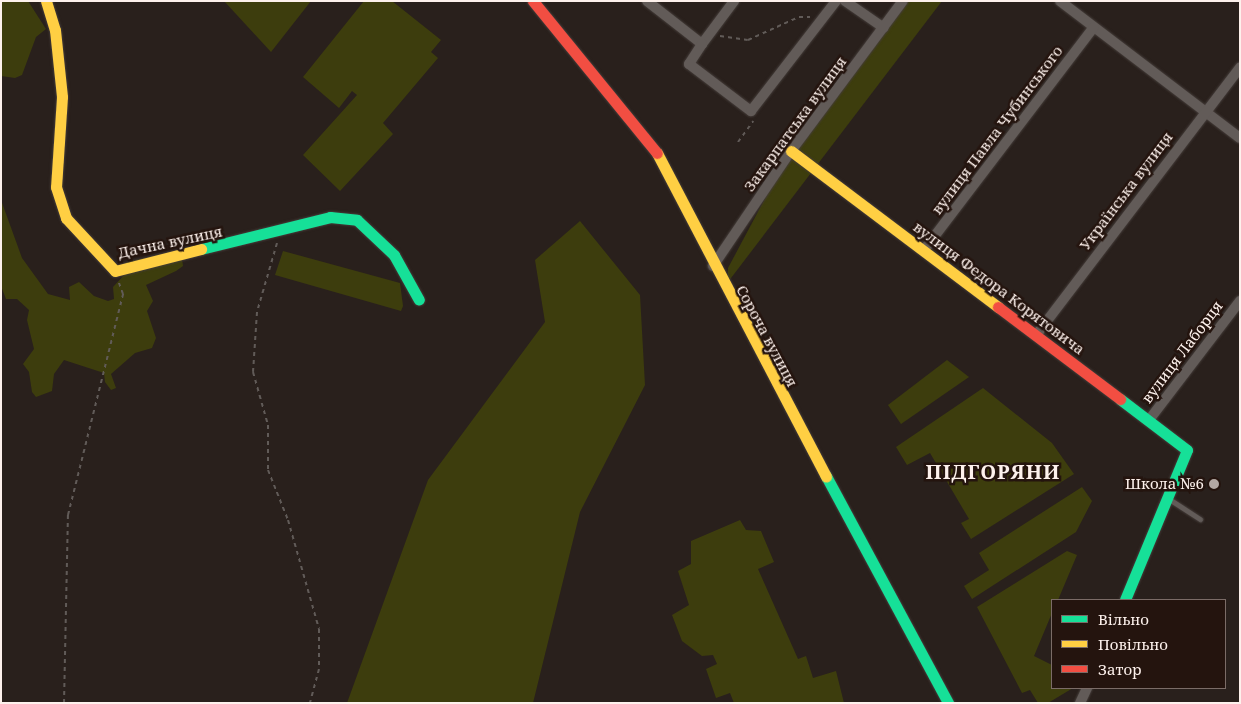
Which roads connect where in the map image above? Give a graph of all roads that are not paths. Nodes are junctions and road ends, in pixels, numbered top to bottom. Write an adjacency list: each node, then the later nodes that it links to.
1 (46, 1): 18 (street, Дачна вулиця)
2 (533, 1): 17 (street, Сороча вулиця)
3 (647, 1): 11 (street)
4 (734, 1): 11 (street)
5 (836, 1): 11 (street)
6 (845, 1): 10 (street)
7 (904, 1): 10 (street, Закарпатська вулиця)
8 (1060, 1): 9 (street)
9 (1094, 27): 13 (street); 16 (street, вулиця Павла Чубинського)
10 (884, 28): 15 (street, Закарпатська вулиця)
11 (702, 44)
12 (1240, 68): 13 (street, Українська вулиця)
13 (1206, 112): 14 (street); 20 (street, Українська вулиця)
14 (1240, 138)
15 (791, 151): 16 (street, вулиця Федора Корятовича); 17 (street, Закарпатська вулиця)
16 (924, 250): 20 (street, вулиця Федора Корятовича)
17 (713, 266): 26 (street, Сороча вулиця)
18 (419, 300)
19 (1240, 301): 21 (street, вулиця Лаборця)
20 (1037, 334): 21 (street, вулиця Федора Корятовича)
21 (1149, 420): 22 (street, вулиця Федора Корятовича)
22 (1168, 498): 23 (lane); 24 (street)
23 (1200, 519)
24 (1124, 599)
25 (1087, 689): 27 (street)
26 (948, 703)
27 (1080, 703)

